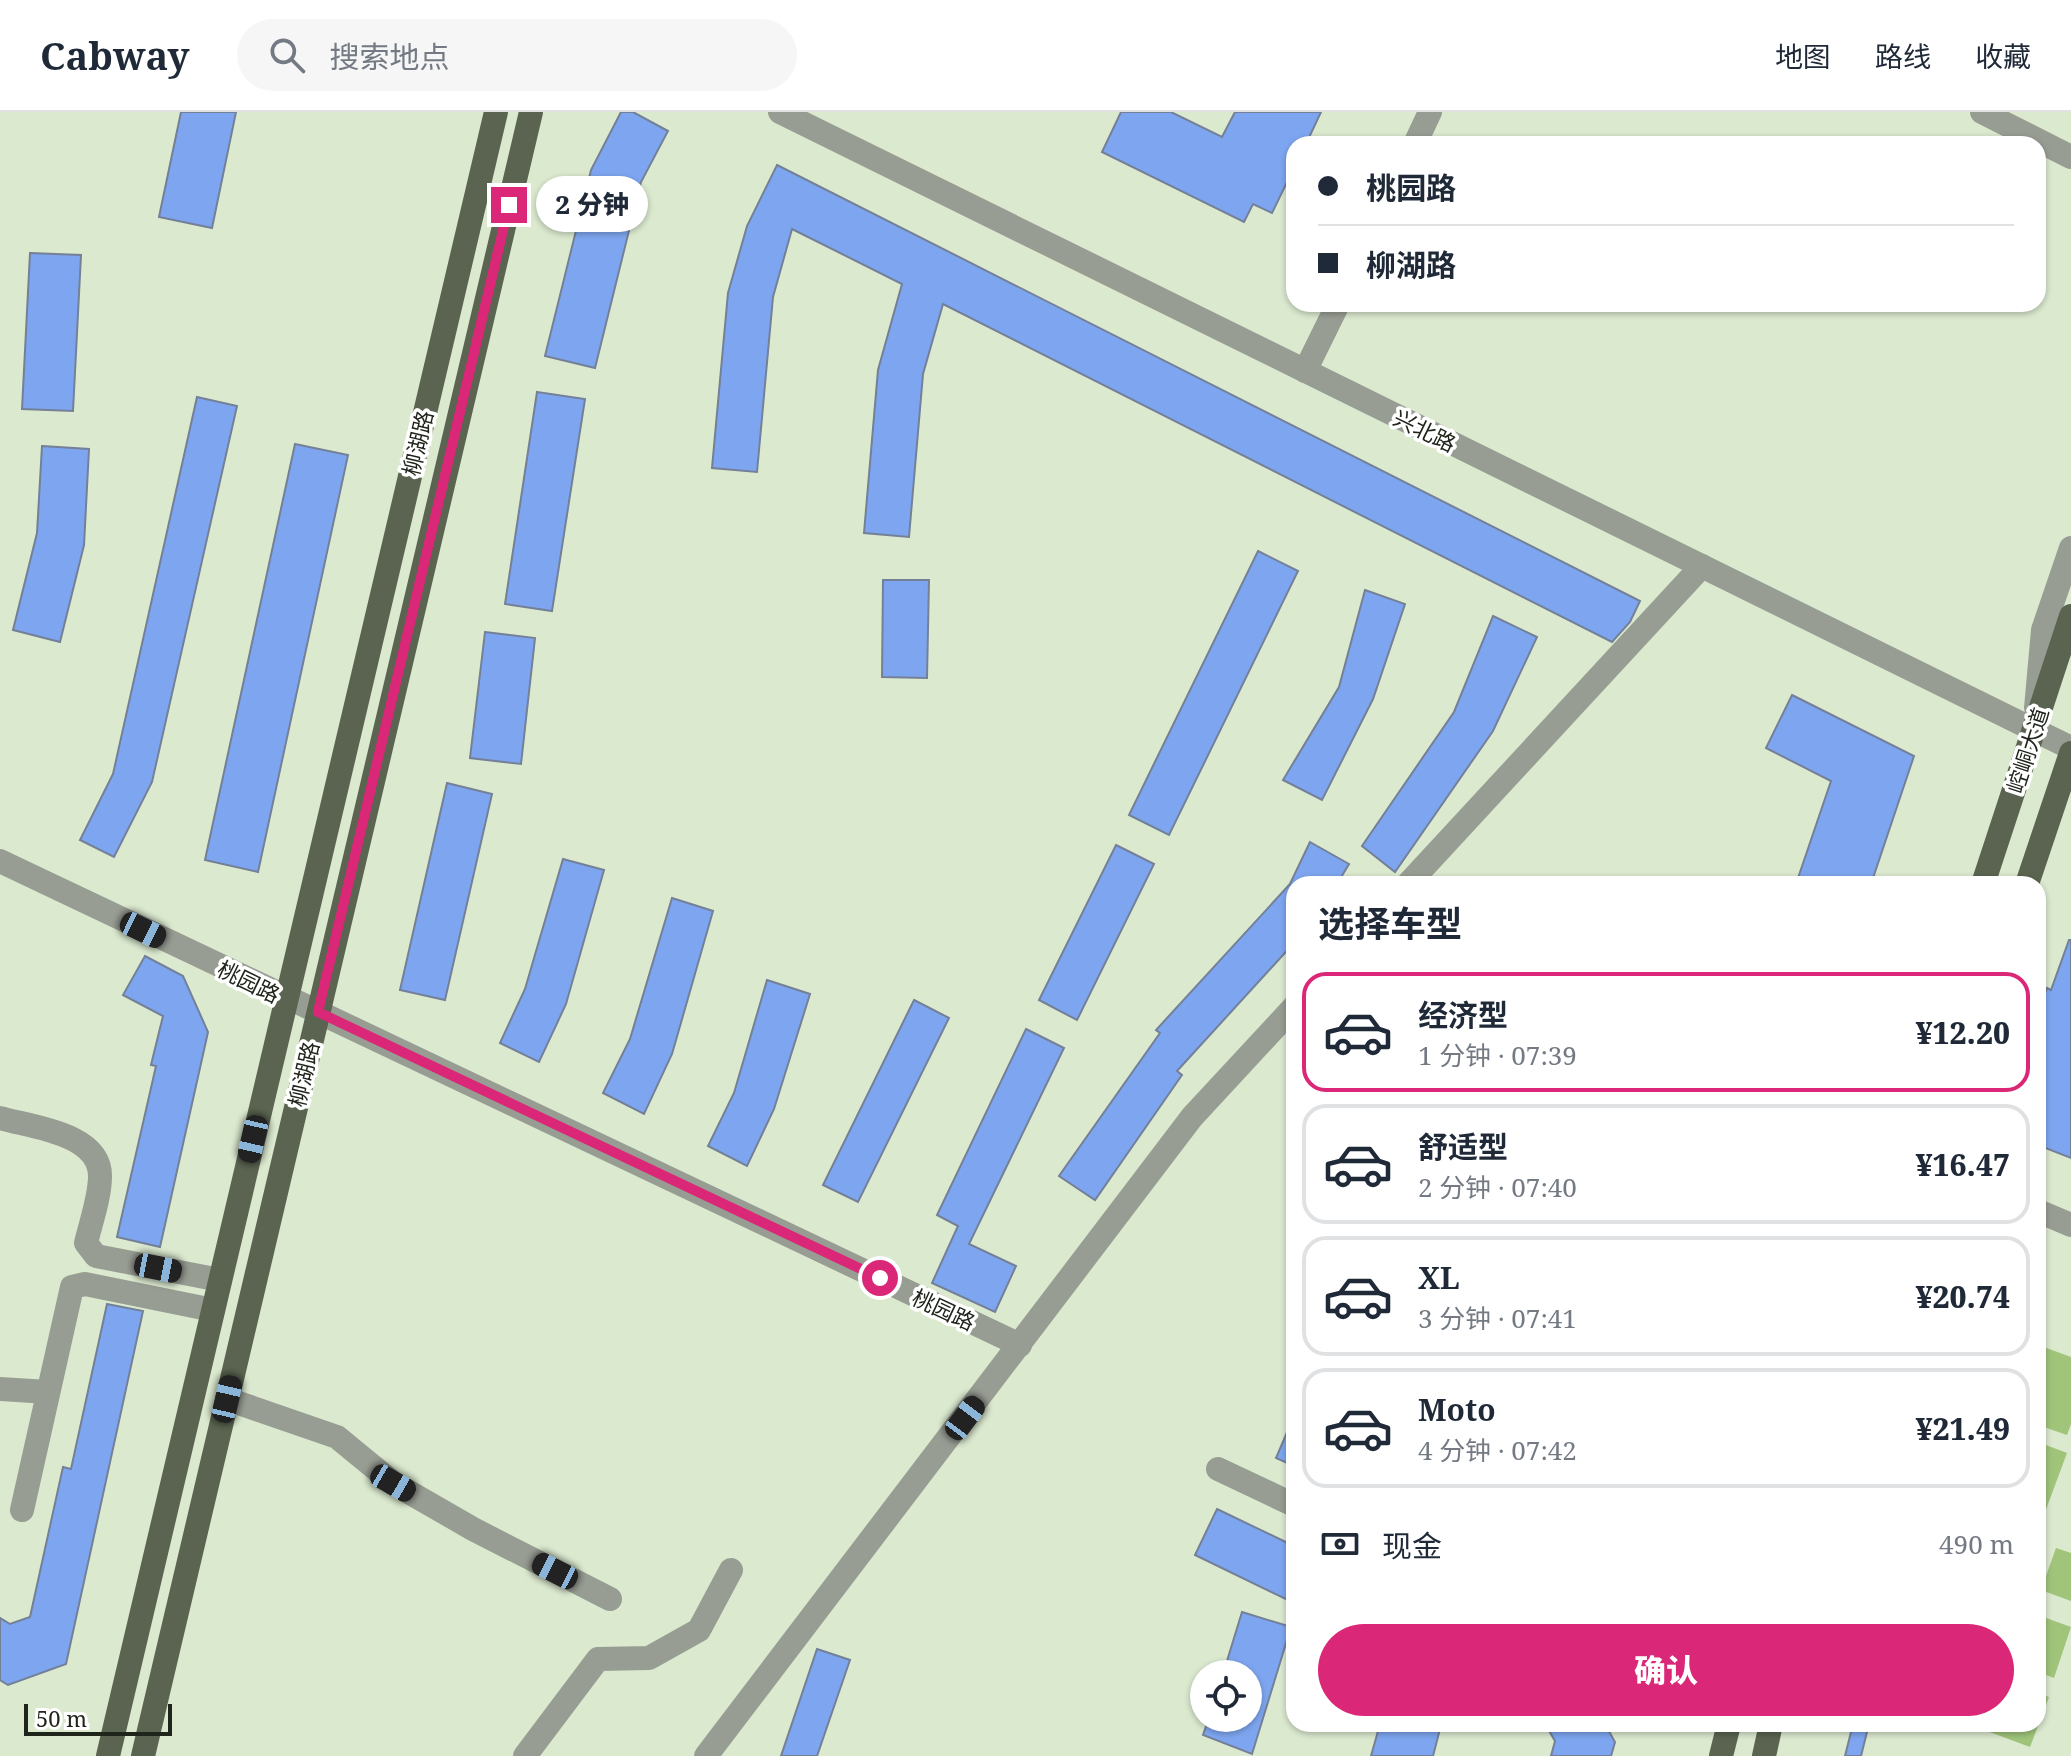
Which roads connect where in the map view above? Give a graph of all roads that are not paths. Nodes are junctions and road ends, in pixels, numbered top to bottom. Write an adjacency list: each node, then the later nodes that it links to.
1 (496, 112): 21 (main road, 柳湖路)
2 (531, 112): 22 (main road, 柳湖路)
3 (780, 112): 11 (street, 兴北路)
4 (1430, 112): 6 (street)
5 (1982, 112): 7 (street)
6 (1419, 136)
7 (2029, 136)
8 (2046, 144): 9 (street)
9 (2071, 157)
10 (1334, 312): 11 (street)
11 (1305, 371): 13 (street, 兴北路)
12 (2071, 548): 15 (street)
13 (1702, 566): 15 (street, 兴北路); 18 (street)
14 (2071, 616): 15 (main road, 崆峒大道)
15 (2034, 729): 16 (street, 兴北路); 19 (main road, 崆峒大道)
16 (2071, 750): 20 (main road, 崆峒大道)
17 (0, 861): 21 (street, 桃园路)
18 (1415, 876)
19 (1986, 876)
20 (2030, 876)
21 (286, 998): 22 (street, 桃园路); 27 (main road, 柳湖路)
22 (318, 1012): 29 (street, 桃园路); 32 (main road, 柳湖路)
23 (1286, 1016): 29 (street)
24 (0, 1118): 27 (street)
25 (2046, 1214): 26 (street)
26 (2071, 1225)
27 (220, 1280): 28 (main road, 柳湖路)
28 (213, 1310): 31 (street); 40 (main road, 柳湖路)
29 (1020, 1345): 43 (street)
30 (0, 1389): 31 (street)
31 (48, 1392): 35 (street)
32 (227, 1399): 37 (street); 41 (main road, 柳湖路)
33 (1218, 1469): 34 (street)
34 (1286, 1501)
35 (22, 1510)
36 (731, 1570): 42 (street)
37 (610, 1599)
38 (1727, 1732): 44 (main road)
39 (1769, 1732): 45 (main road)
40 (108, 1756)
41 (143, 1756)
42 (525, 1756)
43 (706, 1756)
44 (1721, 1756)
45 (1764, 1756)

